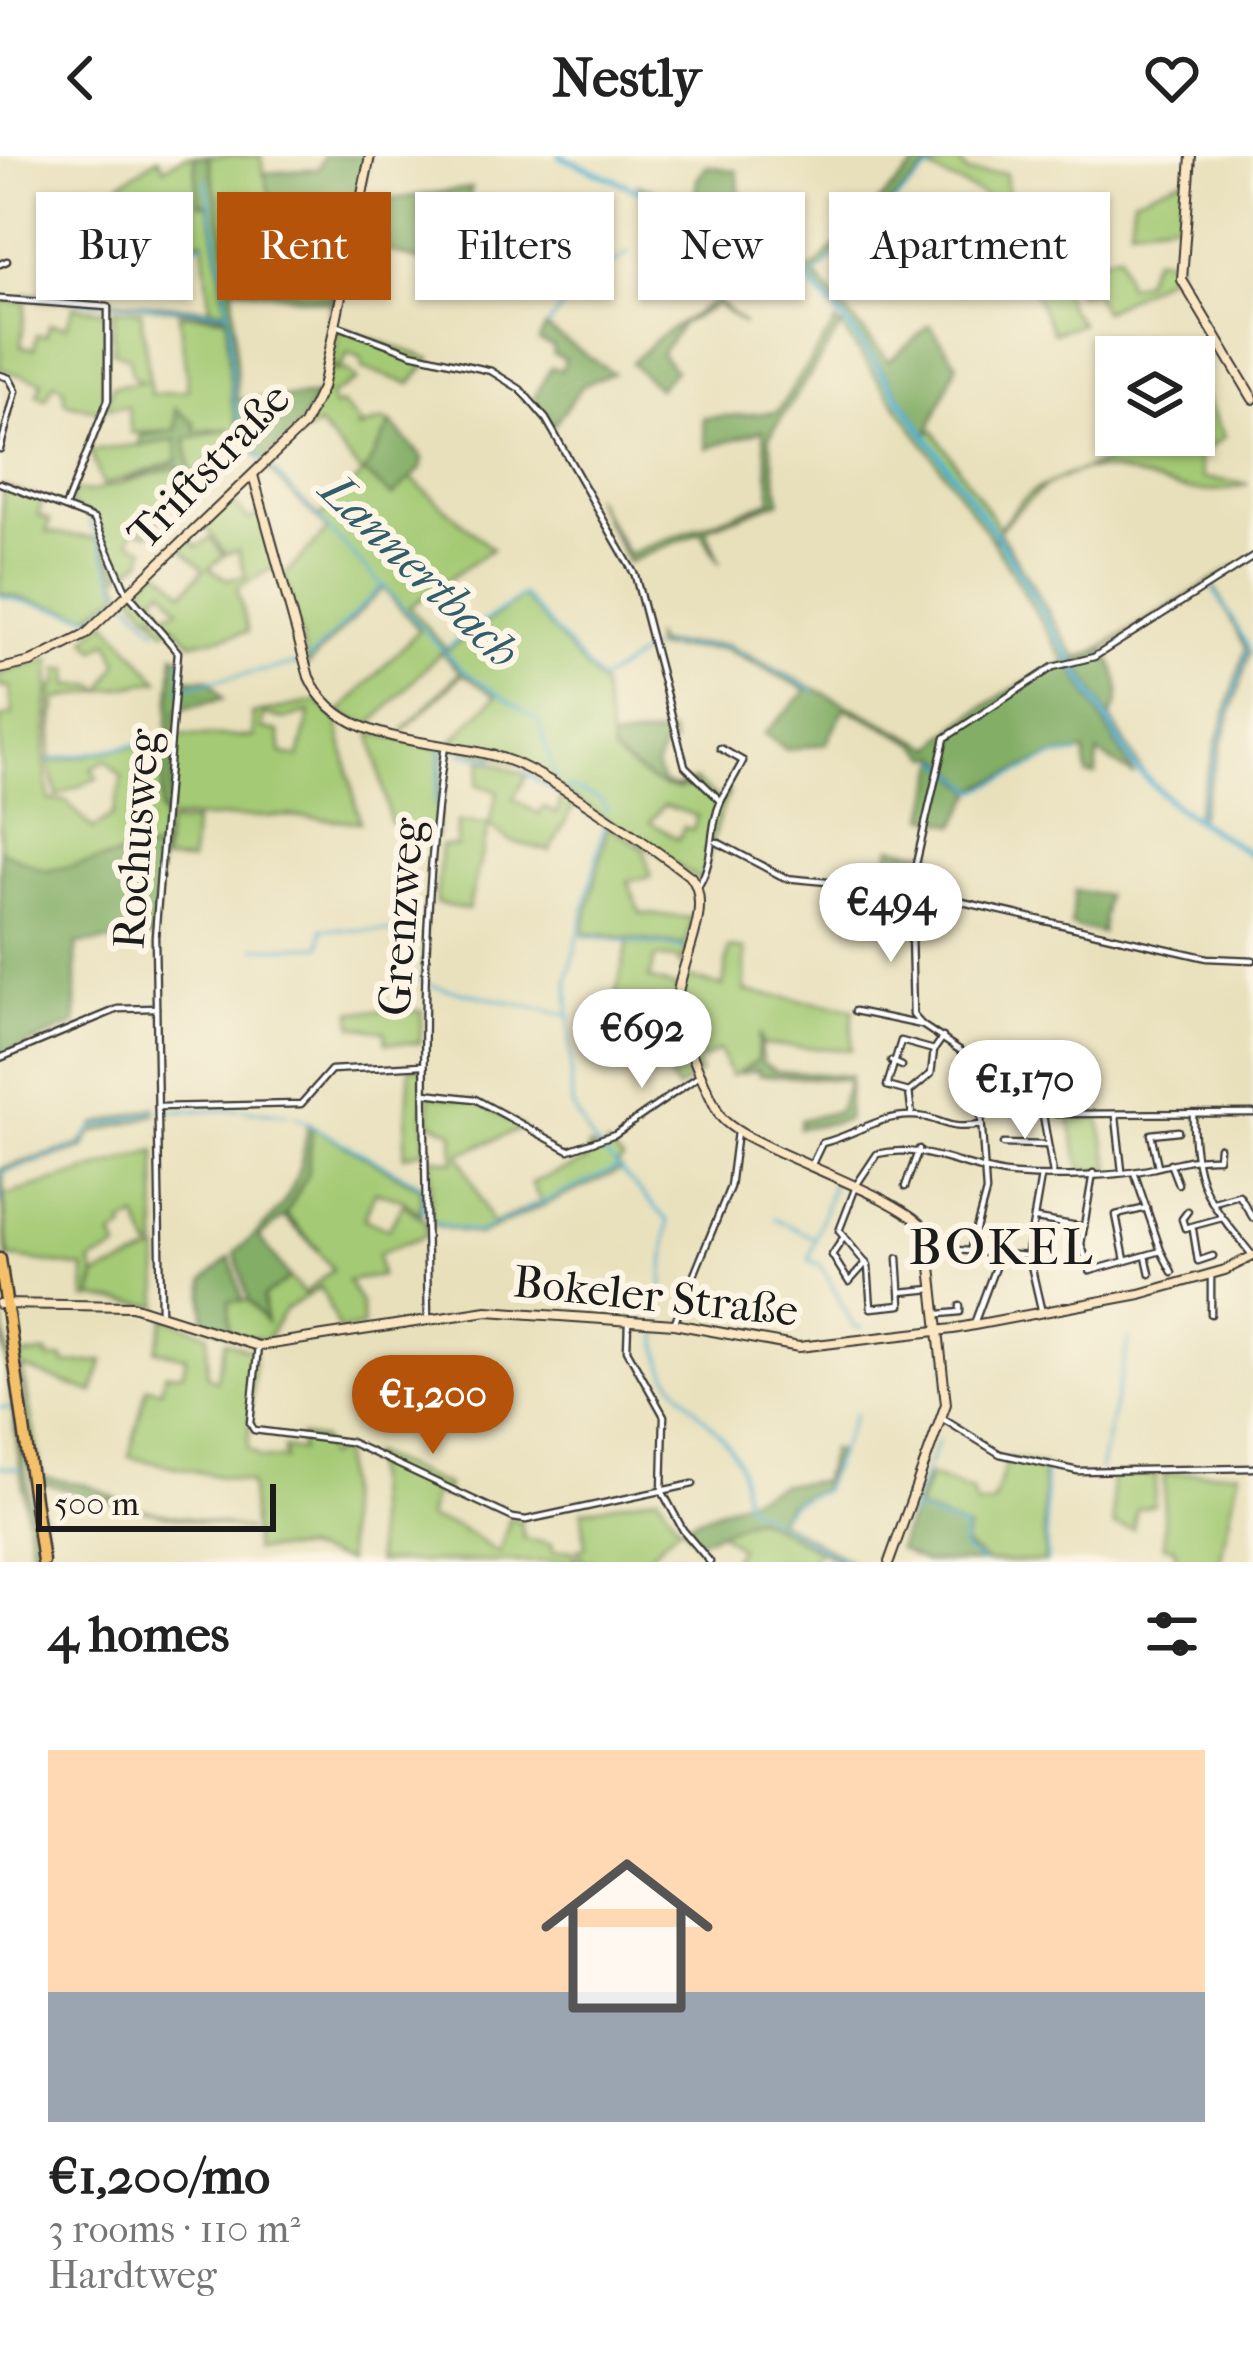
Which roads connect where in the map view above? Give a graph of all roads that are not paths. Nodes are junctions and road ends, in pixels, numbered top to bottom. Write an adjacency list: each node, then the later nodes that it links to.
1 (370, 156): 4 (street, Triftstraße)
2 (1191, 156): 6 (street)
3 (0, 299): 10 (street)
4 (336, 325): 8 (street, Triftstraße); 16 (street)
5 (0, 375): 7 (street)
6 (1253, 399)
7 (0, 448)
8 (253, 475): 12 (street, Triftstraße); 14 (street)
9 (0, 483): 10 (street)
10 (66, 505): 12 (street, Rochusweg)
11 (1253, 557): 19 (street)
12 (129, 595): 13 (street, Triftstraße); 21 (street, Rochusweg)
13 (0, 669)
14 (445, 746): 18 (street); 28 (street, Grenzweg)
15 (720, 748): 16 (street)
16 (721, 801): 17 (street)
17 (717, 842): 18 (street); 19 (street)
18 (698, 887): 30 (street)
19 (910, 890): 20 (street); 23 (street)
20 (1253, 961)
21 (156, 1008): 26 (street); 34 (street, Rochusweg)
22 (855, 1011): 23 (street)
23 (911, 1018): 24 (street)
24 (943, 1037): 25 (street); 31 (street)
25 (934, 1050): 27 (street); 32 (street)
26 (0, 1058)
27 (891, 1061): 29 (street); 32 (street)
28 (423, 1065): 33 (street, Grenzweg); 34 (street)
29 (902, 1066)
30 (703, 1073): 33 (street); 44 (street)
31 (999, 1079): 35 (street); 36 (street)
32 (909, 1092): 40 (street)
33 (425, 1093): 97 (street, Grenzweg)
34 (158, 1107): 92 (street, Rochusweg)
35 (983, 1108): 37 (street); 42 (street)
36 (1042, 1109): 41 (street); 46 (street)
37 (1005, 1113)
38 (1253, 1113): 39 (street)
39 (1193, 1114): 41 (street); 49 (street)
40 (912, 1115): 42 (street); 52 (street)
41 (1116, 1116): 55 (street)
42 (981, 1125): 56 (street)
43 (1178, 1131): 53 (street)
44 (737, 1132): 52 (street); 98 (street)
45 (1003, 1144): 46 (street)
46 (1046, 1144): 59 (street)
47 (1219, 1148): 50 (street)
48 (919, 1149): 56 (street); 62 (street); 63 (street)
49 (1194, 1157): 50 (street); 51 (street); 64 (street)
50 (1218, 1158): 54 (street)
51 (1170, 1163): 53 (street); 61 (street)
52 (812, 1165): 63 (street)
53 (1158, 1166): 58 (street)
54 (1221, 1166)
55 (1122, 1171): 57 (street); 58 (street)
56 (986, 1172): 60 (street); 75 (street)
57 (1094, 1172): 59 (street); 70 (street)
58 (1133, 1172): 65 (street)
59 (1053, 1174): 60 (street)
60 (1041, 1176): 69 (street)
61 (1178, 1184)
62 (905, 1187)
63 (856, 1188): 72 (street); 73 (street)
64 (1214, 1202): 67 (street); 68 (street)
65 (1147, 1208): 74 (street); 83 (street)
66 (1188, 1211): 71 (street)
67 (1222, 1218): 71 (street); 80 (street)
68 (1253, 1218)
69 (1034, 1219): 70 (street); 77 (street)
70 (1084, 1227): 83 (street)
71 (1193, 1230): 79 (street)
72 (844, 1237): 84 (street); 84 (street)
73 (933, 1248): 75 (street); 88 (street)
74 (1161, 1250): 78 (street); 85 (street)
75 (970, 1252): 76 (street)
76 (1000, 1254): 77 (street); 99 (street)
77 (1028, 1256): 93 (street)
78 (1145, 1256): 83 (street); 86 (street)
79 (1213, 1256)
80 (1253, 1256): 87 (street, Bokeler Straße)
81 (898, 1258): 89 (street)
82 (0, 1259): 90 (main road)
83 (1126, 1262)
84 (866, 1263): 89 (street)
85 (1172, 1272)
86 (1150, 1274)
87 (1211, 1275): 93 (street, Bokeler Straße); 95 (street)
88 (937, 1288): 89 (street); 94 (street)
89 (902, 1292)
90 (3, 1306): 92 (street, Bokeler Straße); 106 (main road)
91 (960, 1306): 94 (street)
92 (161, 1312): 101 (street, Bokeler Straße)
93 (1042, 1313): 99 (street, Bokeler Straße)
94 (940, 1314): 100 (street)
95 (1211, 1314)
96 (628, 1320): 97 (street, Bokeler Straße); 98 (street, Bokeler Straße); 105 (street)
97 (428, 1321): 101 (street, Bokeler Straße)
98 (674, 1324): 100 (street, Bokeler Straße)
99 (975, 1325): 100 (street, Bokeler Straße)
100 (942, 1330): 102 (street)
101 (258, 1346): 105 (street)
102 (944, 1419): 103 (street); 108 (street)
103 (1253, 1468)
104 (693, 1484): 105 (street)
105 (662, 1491): 107 (street)
106 (43, 1562)
107 (710, 1562)
108 (889, 1562)

